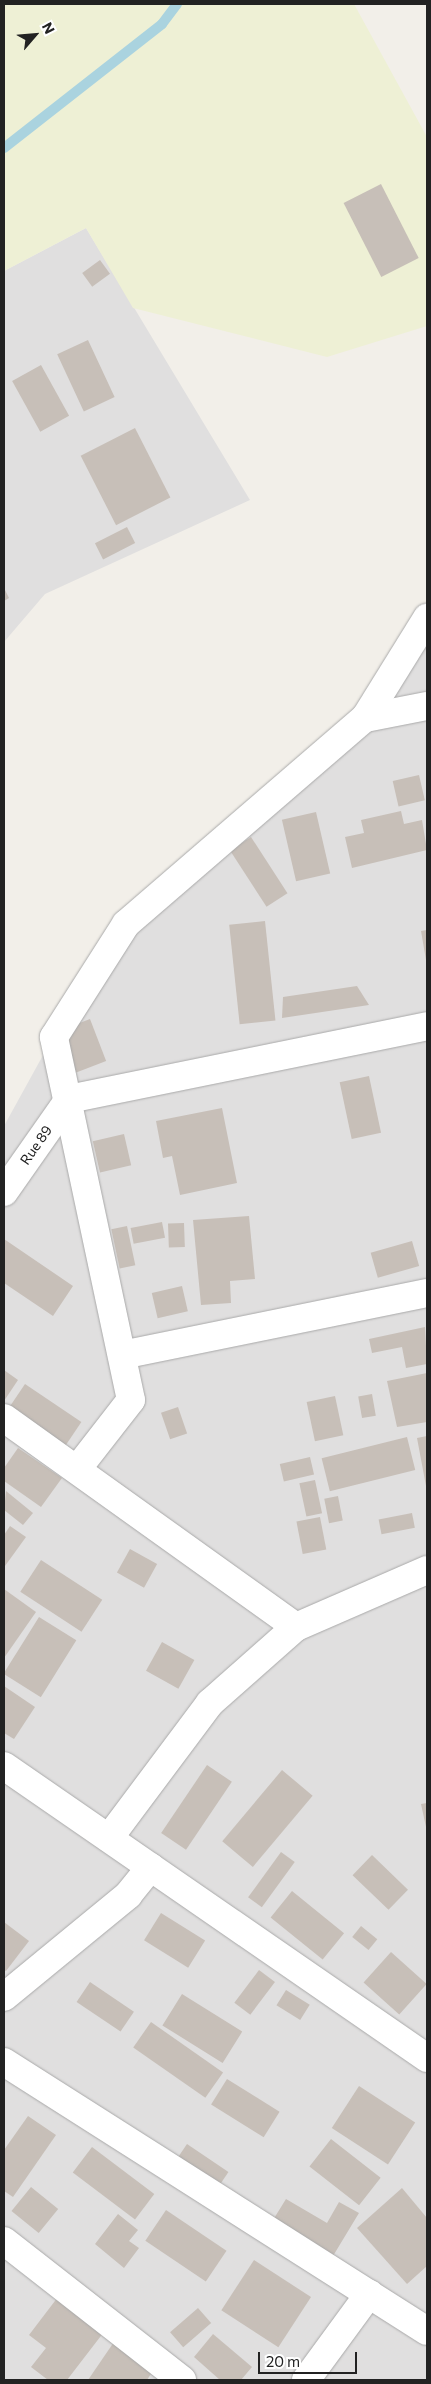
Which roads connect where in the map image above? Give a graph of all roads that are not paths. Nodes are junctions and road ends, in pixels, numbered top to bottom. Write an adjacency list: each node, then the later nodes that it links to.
1 (427, 618): 3 (street)
2 (427, 706): 3 (street)
3 (365, 718): 5 (street)
4 (427, 1026): 5 (street)
5 (69, 1099): 6 (street, Rue 89); 8 (street)
6 (4, 1192)
7 (427, 1293): 8 (street)
8 (122, 1355): 10 (street)
9 (4, 1418): 10 (street)
10 (78, 1468): 12 (street)
11 (427, 1570): 12 (street)
12 (296, 1627): 14 (street)
13 (4, 1766): 14 (street)
14 (109, 1838): 15 (street)
15 (151, 1867): 16 (street); 17 (street)
16 (4, 1997)
17 (427, 2058)
18 (4, 2062): 20 (street)
19 (4, 2241): 22 (street)
20 (369, 2294): 21 (street); 23 (street)
21 (427, 2331)
22 (176, 2378)
23 (306, 2380)

